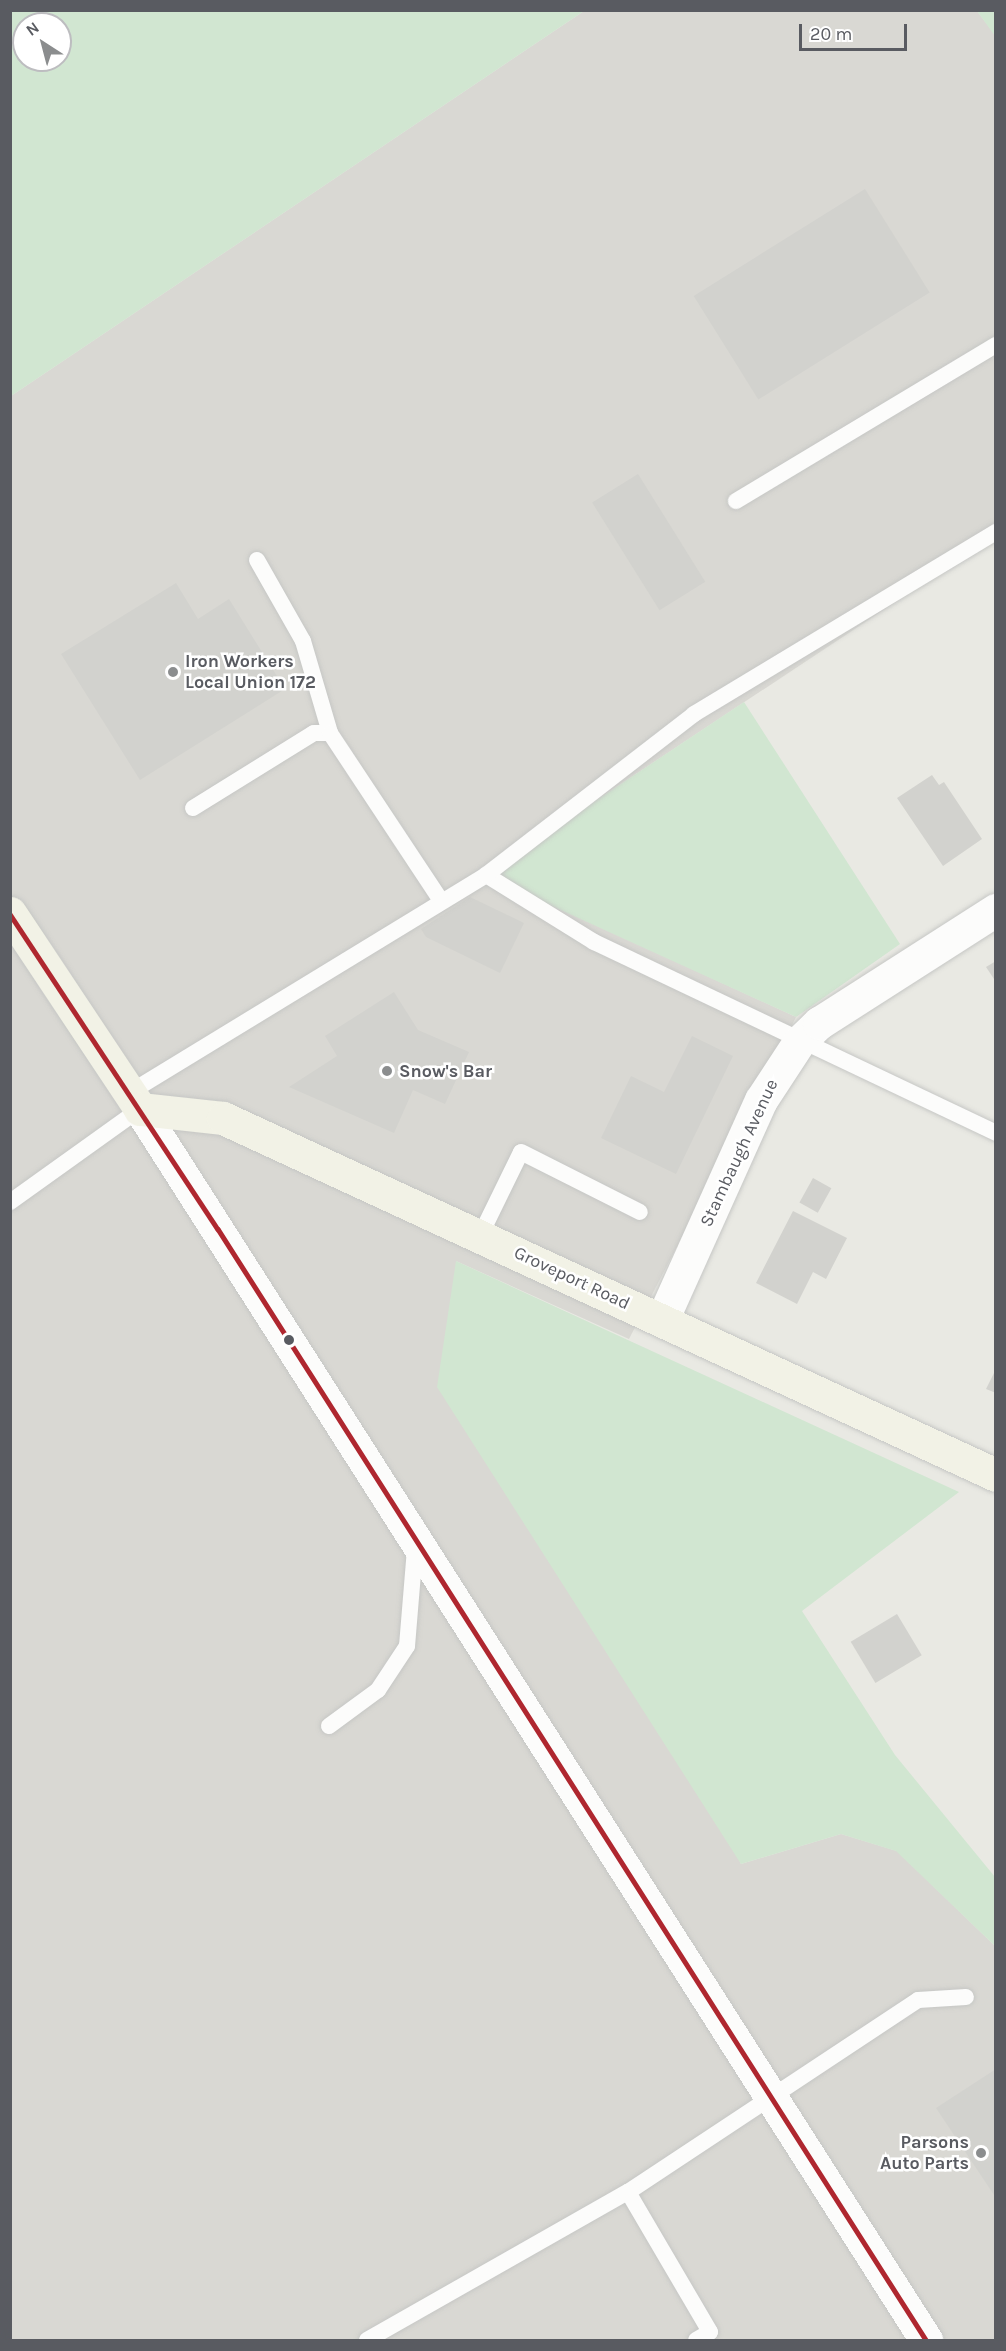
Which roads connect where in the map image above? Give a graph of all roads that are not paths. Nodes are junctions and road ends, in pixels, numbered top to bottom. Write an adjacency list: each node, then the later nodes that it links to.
1 (996, 345): 2 (lane)
2 (736, 501)
3 (996, 532): 7 (lane)
4 (257, 560): 5 (lane)
5 (330, 733): 6 (lane); 8 (lane)
6 (193, 808)
7 (486, 875): 8 (lane); 11 (lane)
8 (441, 901): 12 (lane)
9 (996, 910): 11 (street, Stambaugh Avenue)
10 (10, 914): 12 (main road)
11 (799, 1042): 13 (lane); 17 (street, Stambaugh Avenue)
12 (135, 1101): 14 (lane); 16 (main road, Groveport Road); 19 (street)
13 (996, 1133)
14 (10, 1202)
15 (640, 1212): 16 (lane)
16 (480, 1236): 17 (main road, Groveport Road)
17 (662, 1320): 18 (main road, Groveport Road)
18 (996, 1474)
19 (416, 1541): 20 (lane); 22 (street)
20 (329, 1726)
21 (966, 1997): 22 (lane)
22 (770, 2097): 23 (lane); 26 (street)
23 (628, 2192): 24 (lane); 25 (lane)
24 (708, 2338)
25 (367, 2340)
26 (926, 2340)

